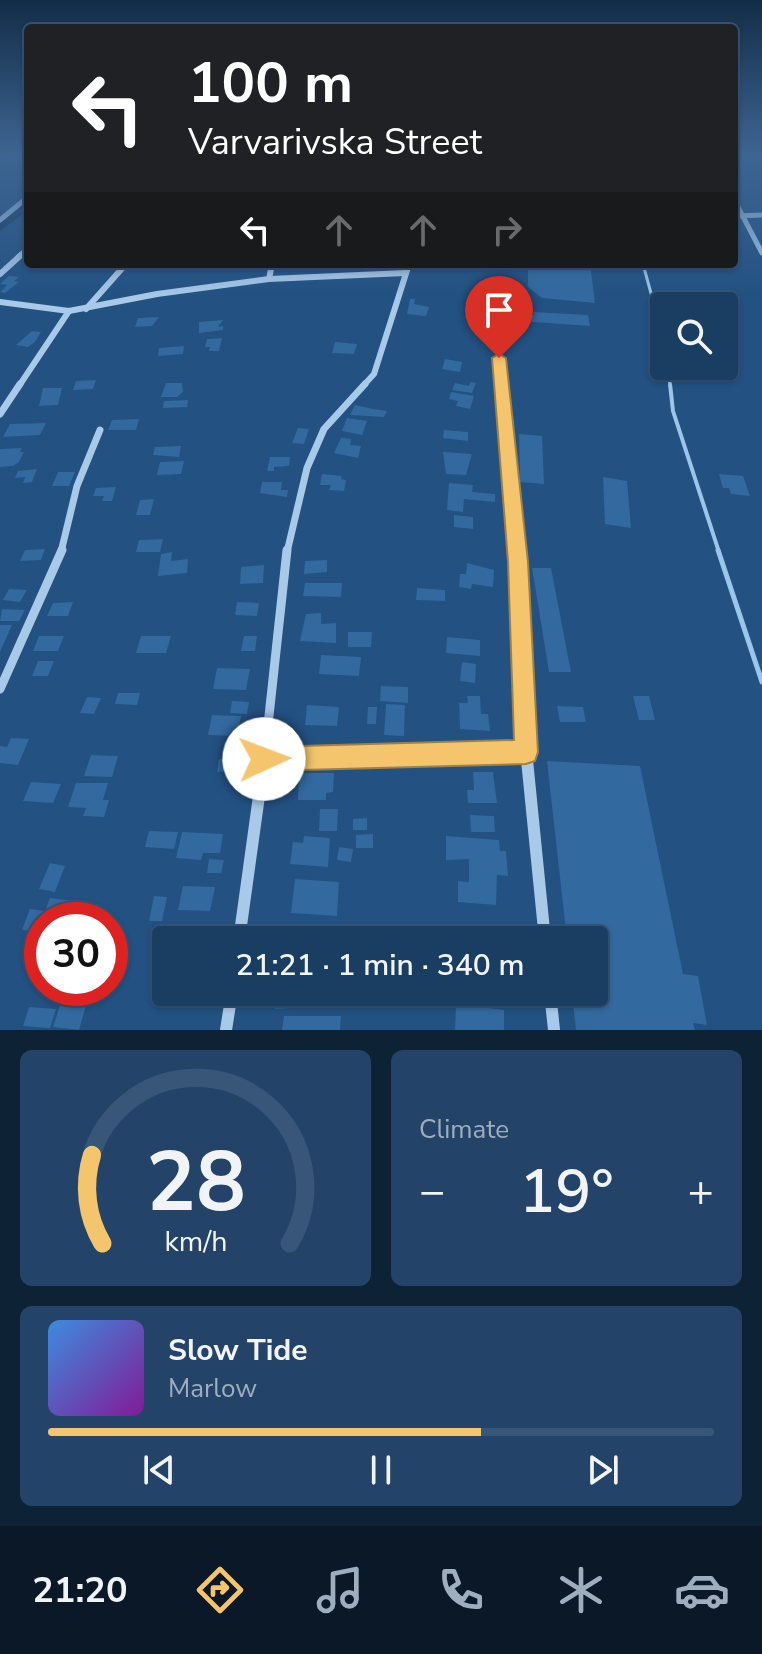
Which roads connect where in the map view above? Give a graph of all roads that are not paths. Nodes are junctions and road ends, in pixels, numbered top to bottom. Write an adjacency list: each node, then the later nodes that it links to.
1 (22, 202): 6 (street)
2 (738, 207): 5 (street)
3 (762, 215): 5 (street)
4 (738, 216): 5 (street)
5 (744, 216): 8 (street)
6 (0, 220)
7 (24, 252): 12 (street)
8 (762, 253)
9 (122, 268): 15 (street)
10 (271, 268): 13 (street)
11 (407, 268): 13 (street); 22 (street)
12 (0, 274)
13 (269, 279): 15 (street)
14 (0, 302): 16 (street)
15 (86, 309): 16 (street)
16 (69, 311): 18 (street)
17 (499, 358): 21 (street)
18 (0, 414)
19 (100, 430): 20 (street)
20 (0, 689)
21 (526, 752): 22 (street); 24 (street)
22 (264, 759): 23 (street)
23 (241, 926)
24 (544, 926)
25 (230, 1006): 27 (street)
26 (551, 1006): 28 (street)
27 (226, 1030)
28 (554, 1030)

